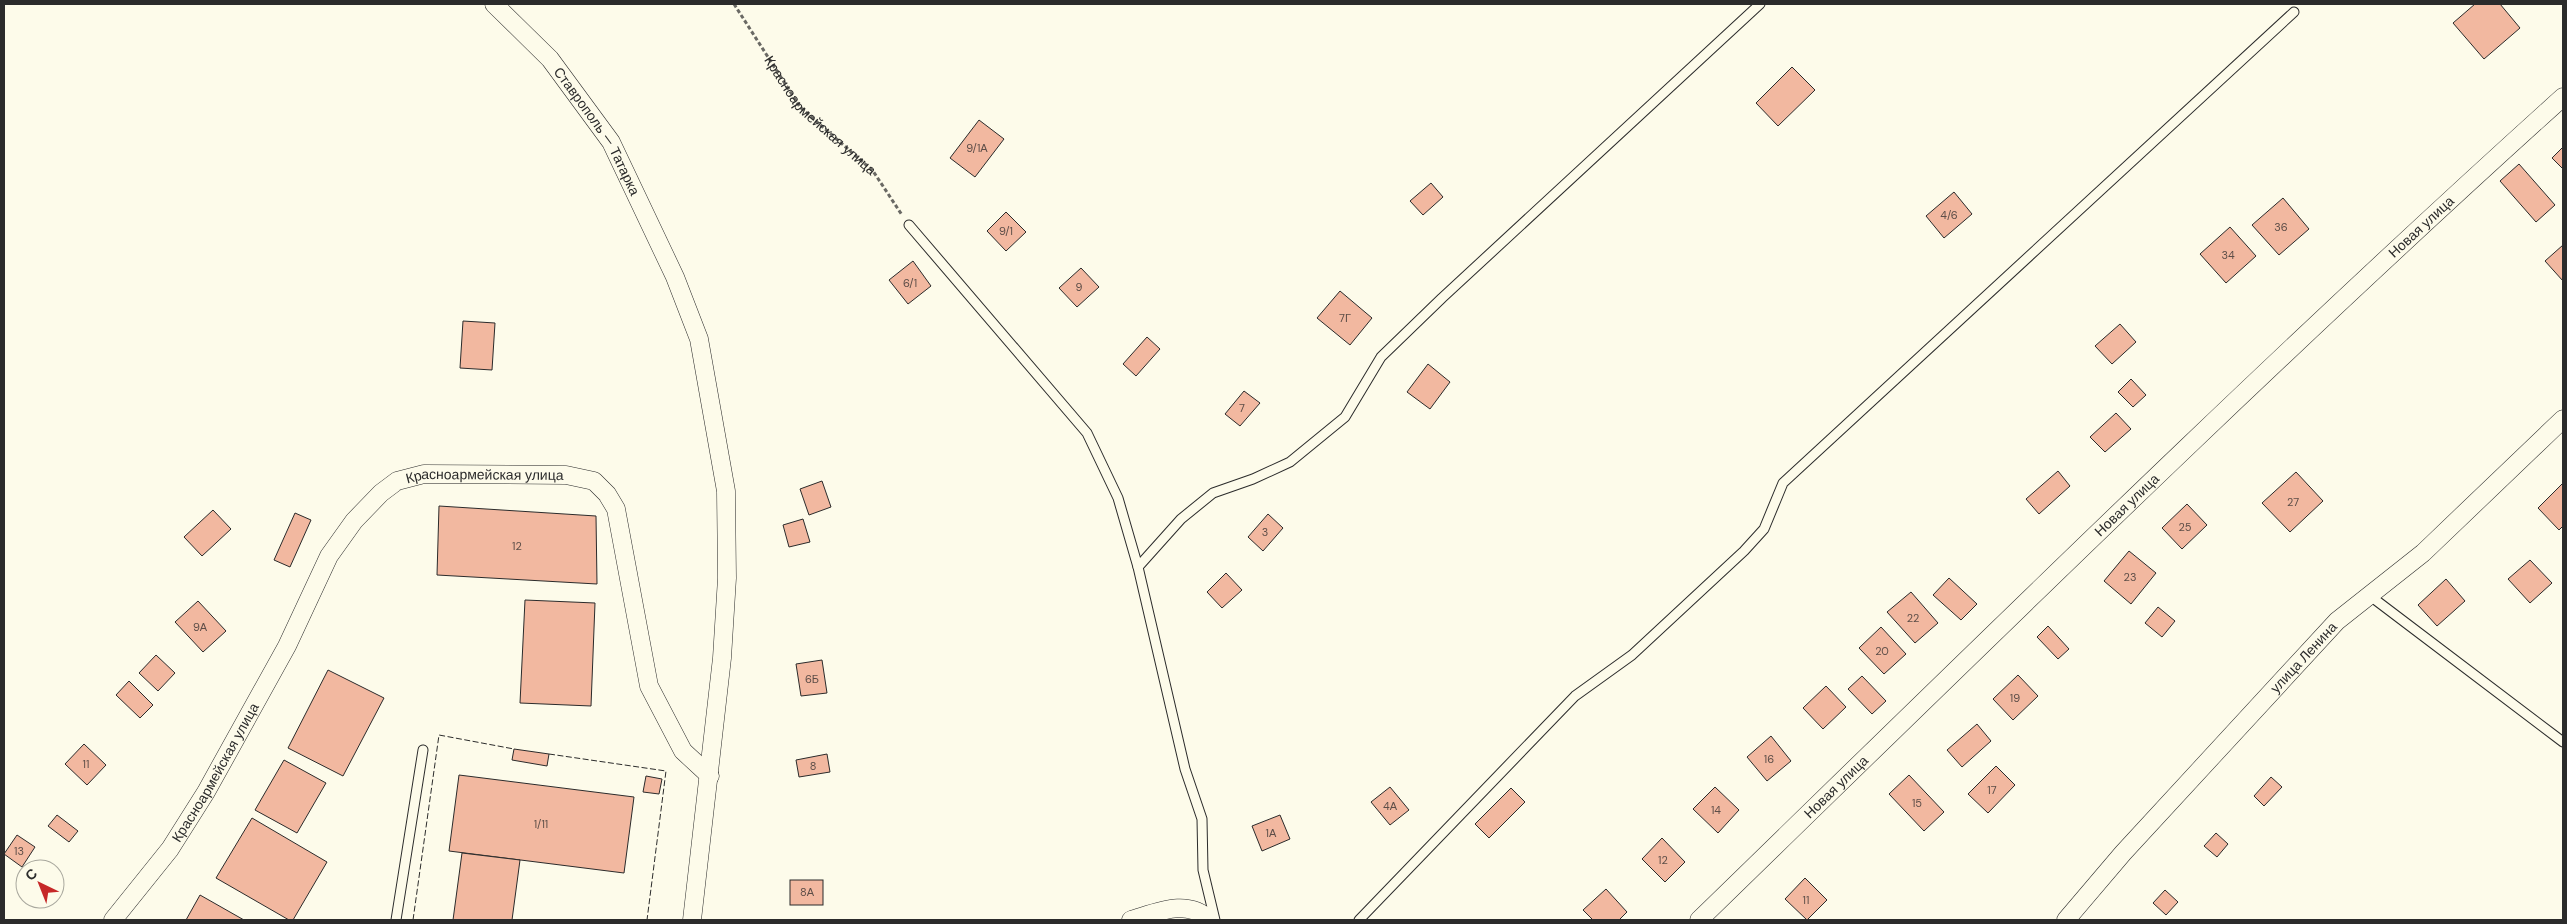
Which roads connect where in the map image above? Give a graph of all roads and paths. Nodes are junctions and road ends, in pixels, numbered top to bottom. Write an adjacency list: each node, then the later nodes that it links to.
1 (494, 4): 12 (street, Ставрополь — Татарка)
2 (734, 4): 6 (path, Красноармейская улица)
3 (1760, 4): 8 (lane)
4 (2294, 12): 19 (lane)
5 (2563, 97): 20 (street, Новая улица)
6 (910, 225): 8 (lane)
7 (2563, 419): 9 (street, улица Ленина)
8 (1138, 567): 18 (lane)
9 (2369, 595): 10 (lane); 21 (street, улица Ленина)
10 (2563, 742)
11 (423, 750): 14 (lane)
12 (710, 776): 13 (street, Красноармейская улица); 15 (street, Ставрополь — Татарка)
13 (113, 920)
14 (396, 920)
15 (692, 920)
16 (1131, 920): 17 (street)
17 (1210, 920)
18 (1215, 920)
19 (1359, 920)
20 (1699, 920)
21 (2066, 920)

